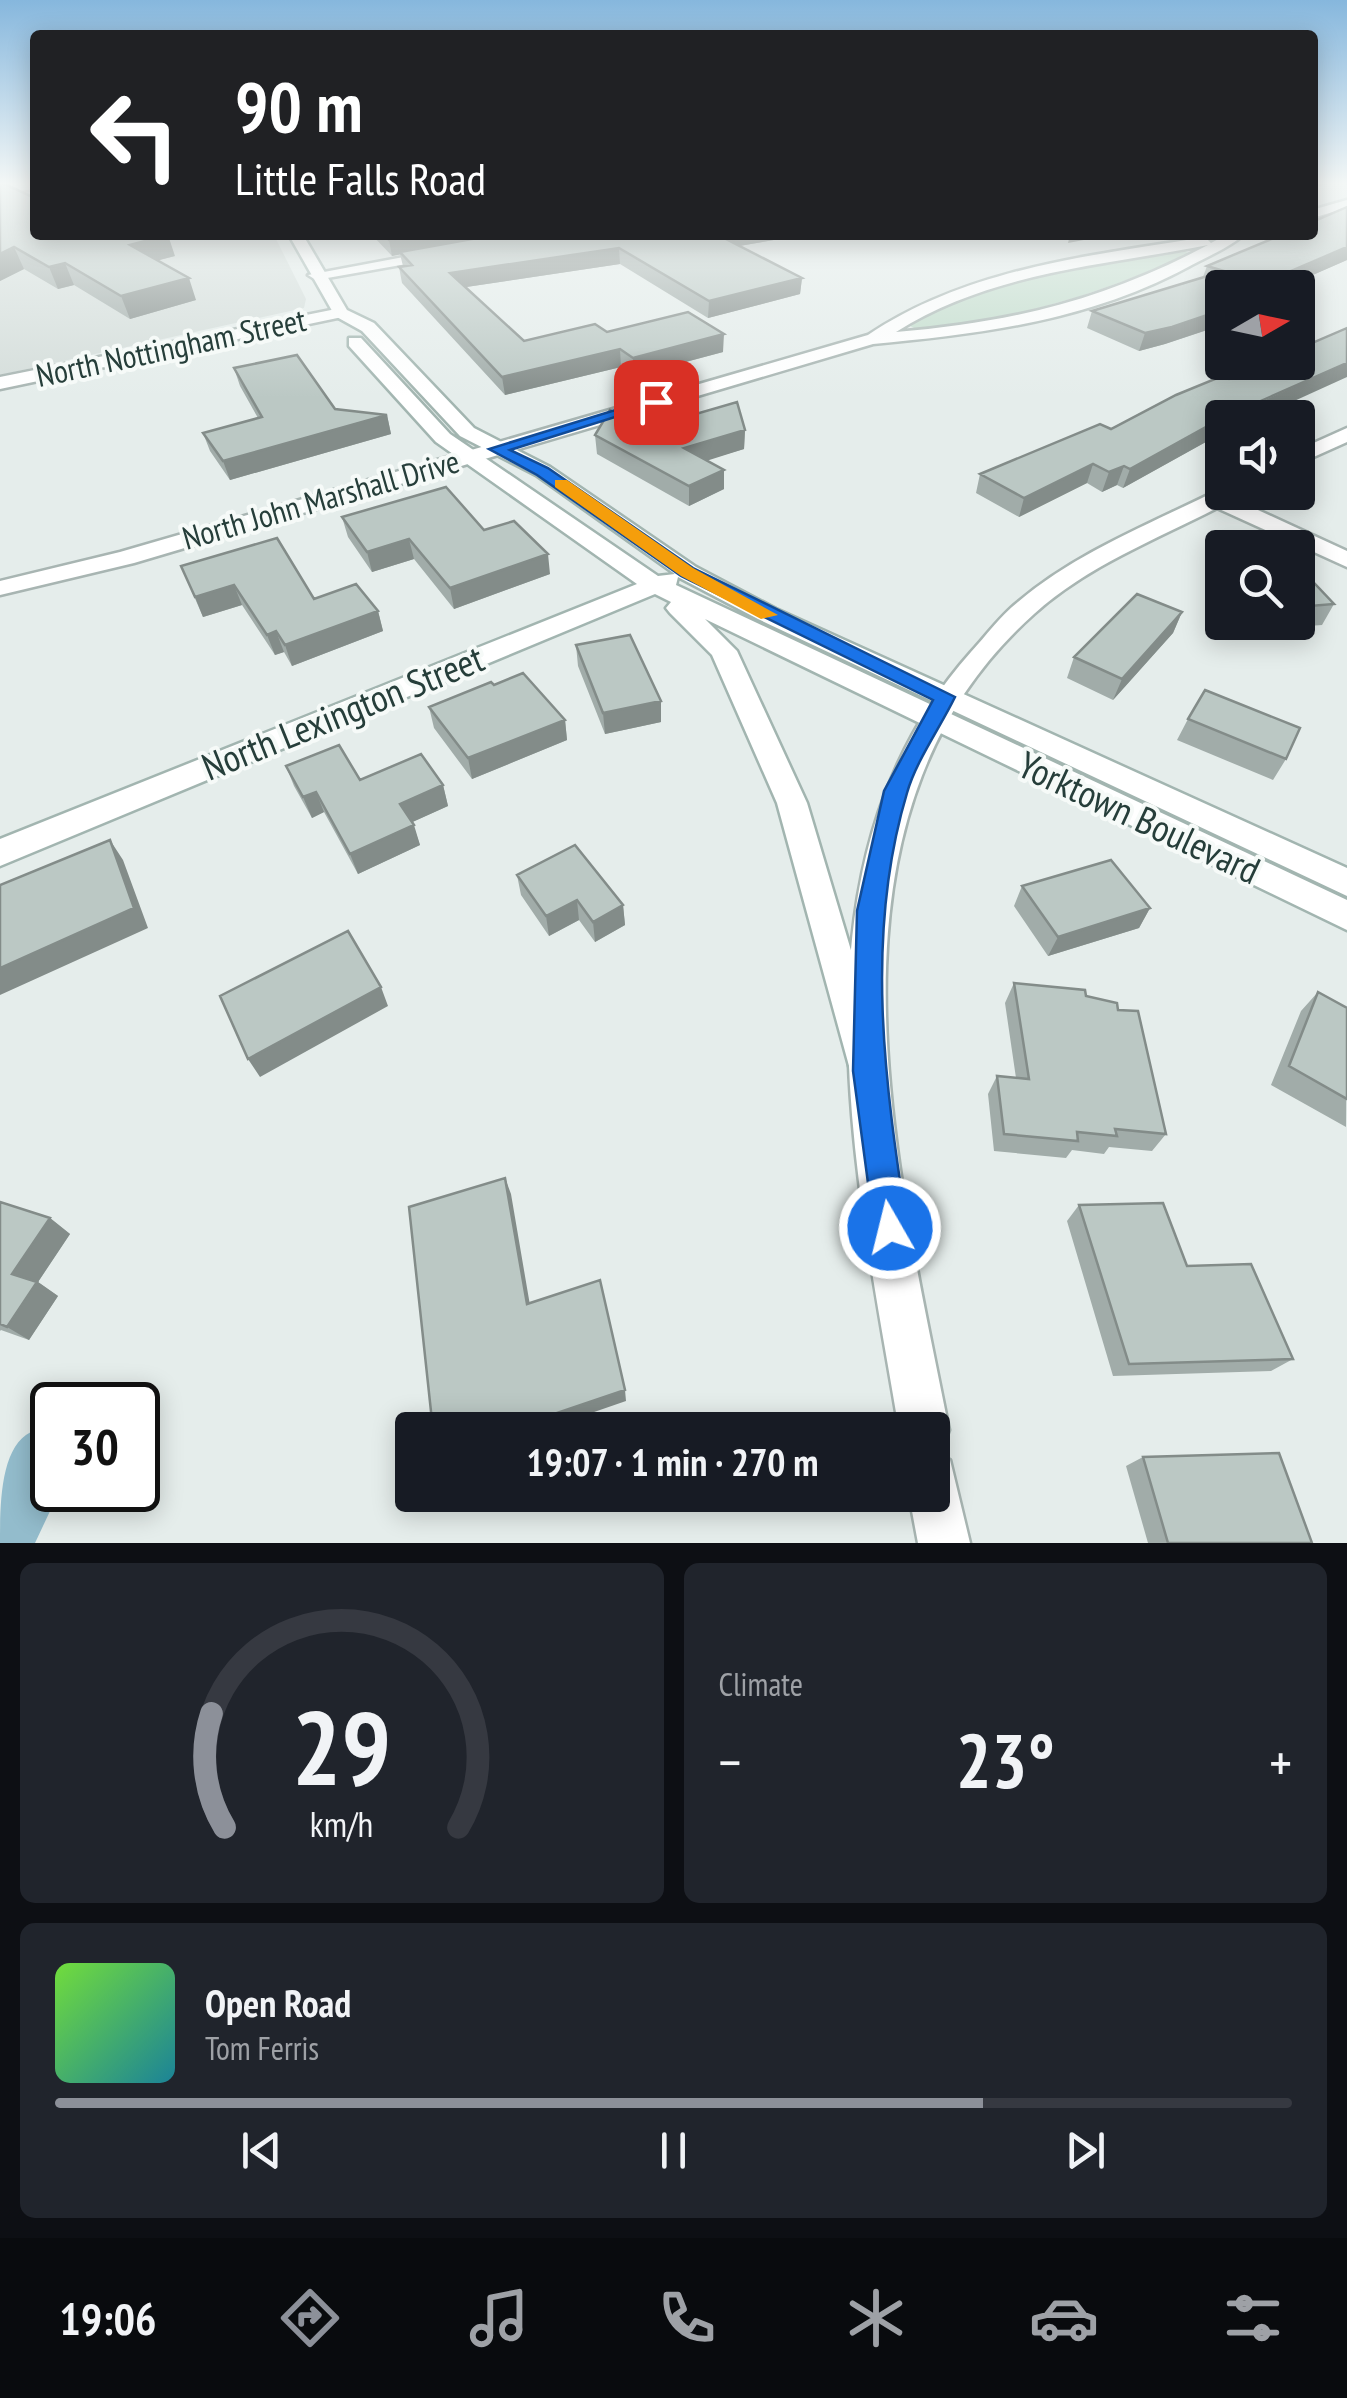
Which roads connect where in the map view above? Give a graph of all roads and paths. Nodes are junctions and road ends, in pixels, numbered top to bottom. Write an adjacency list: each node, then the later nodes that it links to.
1 (306, 254): 5 (street)
2 (438, 254): 5 (street, North Nottingham Street)
3 (1117, 254): 7 (street, North John Marshall Drive)
4 (1200, 254): 7 (street, North John Marshall Drive)
5 (316, 275): 6 (street)
6 (341, 314): 8 (street, North Nottingham Street); 10 (street); 12 (street)
7 (872, 339): 10 (street, North John Marshall Drive)
8 (0, 383)
9 (1347, 434): 11 (street)
10 (496, 449): 12 (street, North John Marshall Drive); 16 (street)
11 (1315, 450)
12 (469, 457): 17 (street); 18 (street, North John Marshall Drive)
13 (1205, 506): 19 (street)
14 (1252, 510): 15 (street)
15 (1347, 560)
16 (687, 572): 17 (street, North Lexington Street); 19 (street)
17 (655, 585): 19 (street); 20 (street, North Lexington Street); 23 (street)
18 (0, 588)
19 (938, 708): 21 (street, Yorktown Boulevard); 22 (street, Yorktown Boulevard); 23 (street)
20 (0, 854)
21 (1347, 883)
22 (1347, 916)
23 (868, 1071): 24 (street)
24 (921, 1412)
25 (938, 1512): 26 (street)
26 (944, 1543)

